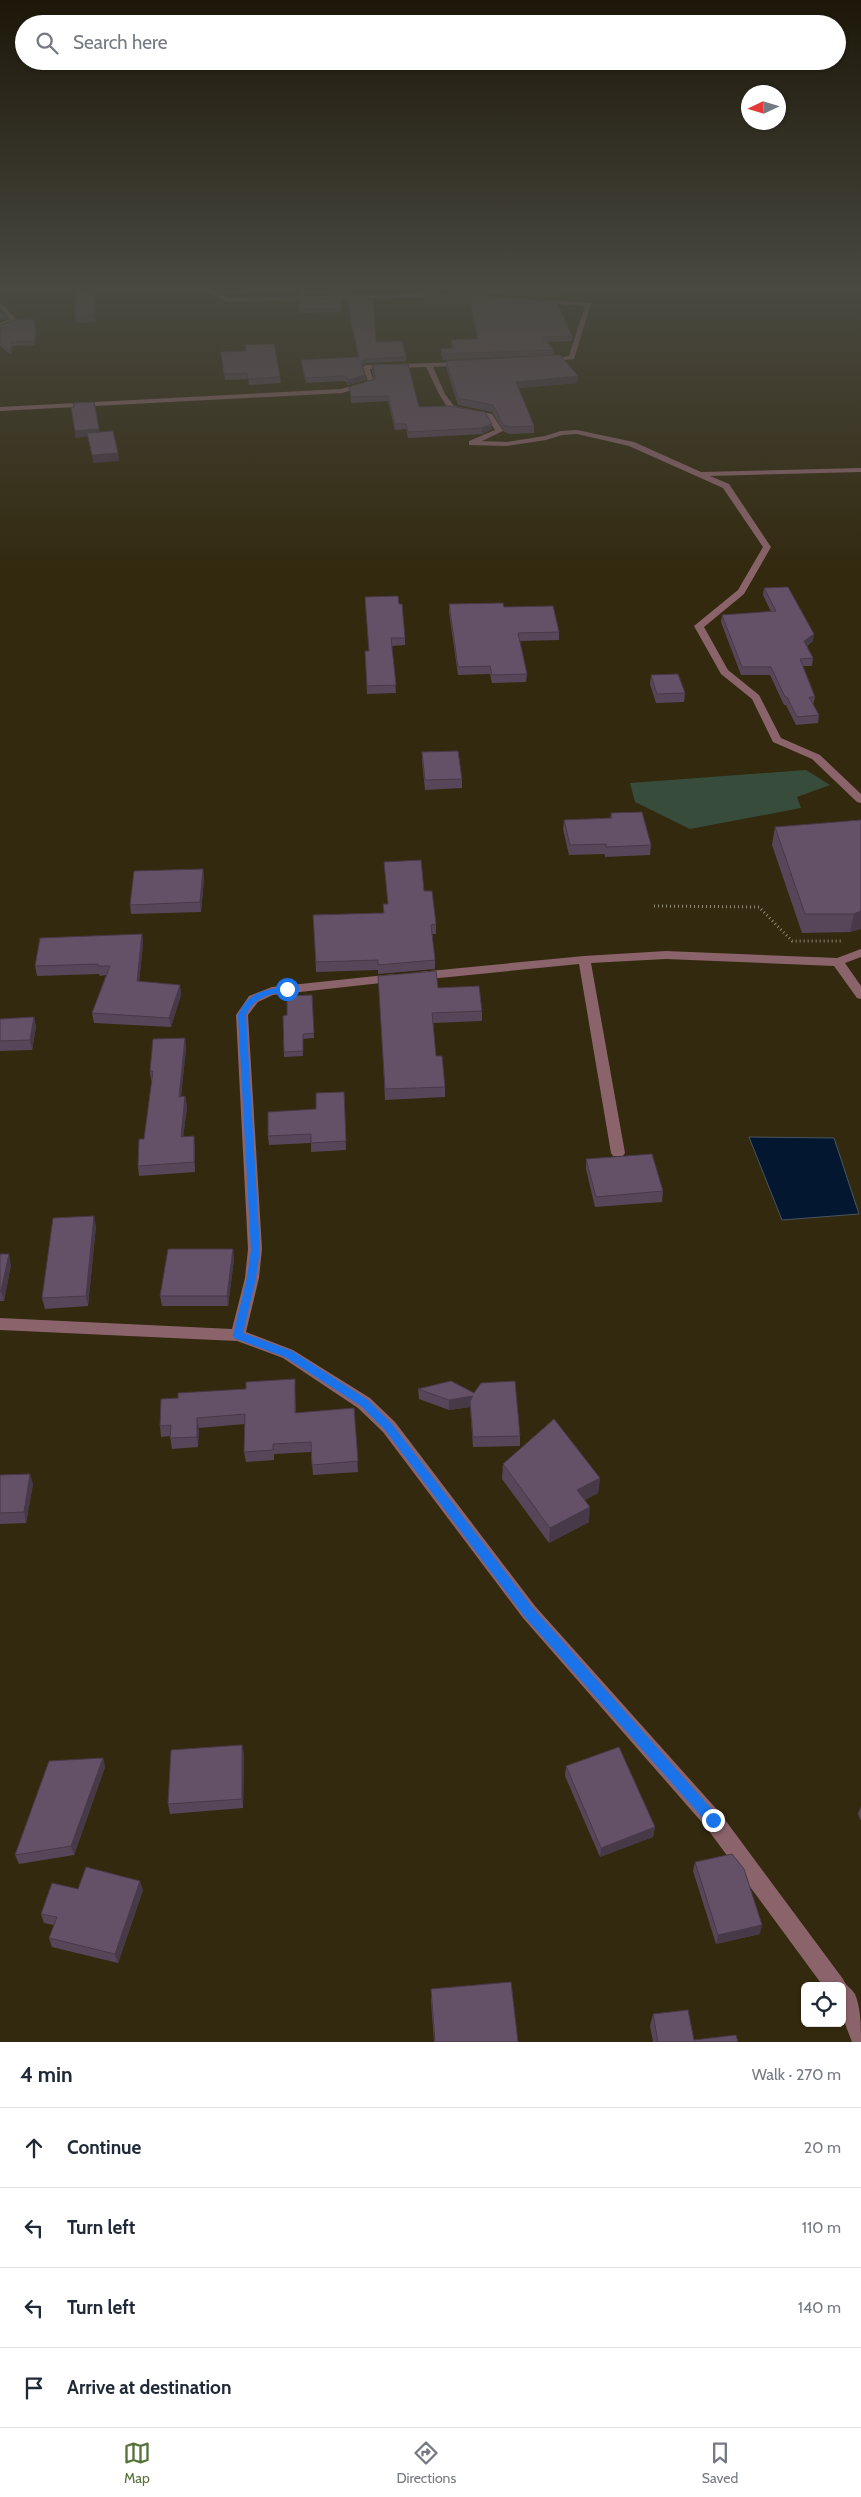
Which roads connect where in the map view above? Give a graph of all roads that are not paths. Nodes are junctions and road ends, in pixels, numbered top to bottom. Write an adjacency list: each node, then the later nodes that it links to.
1 (361, 385): 3 (street)
2 (438, 385): 5 (street)
3 (0, 409)
4 (861, 470): 5 (street)
5 (698, 474): 6 (street)
6 (861, 800)
7 (861, 953): 9 (street)
8 (584, 960): 9 (street); 12 (street); 14 (street)
9 (838, 962): 10 (street)
10 (857, 984): 11 (street)
11 (861, 995)
12 (618, 1153)
13 (0, 1324): 14 (street)
14 (238, 1335): 15 (street)
15 (833, 1982)
16 (846, 2000): 17 (street)
17 (861, 2037)

